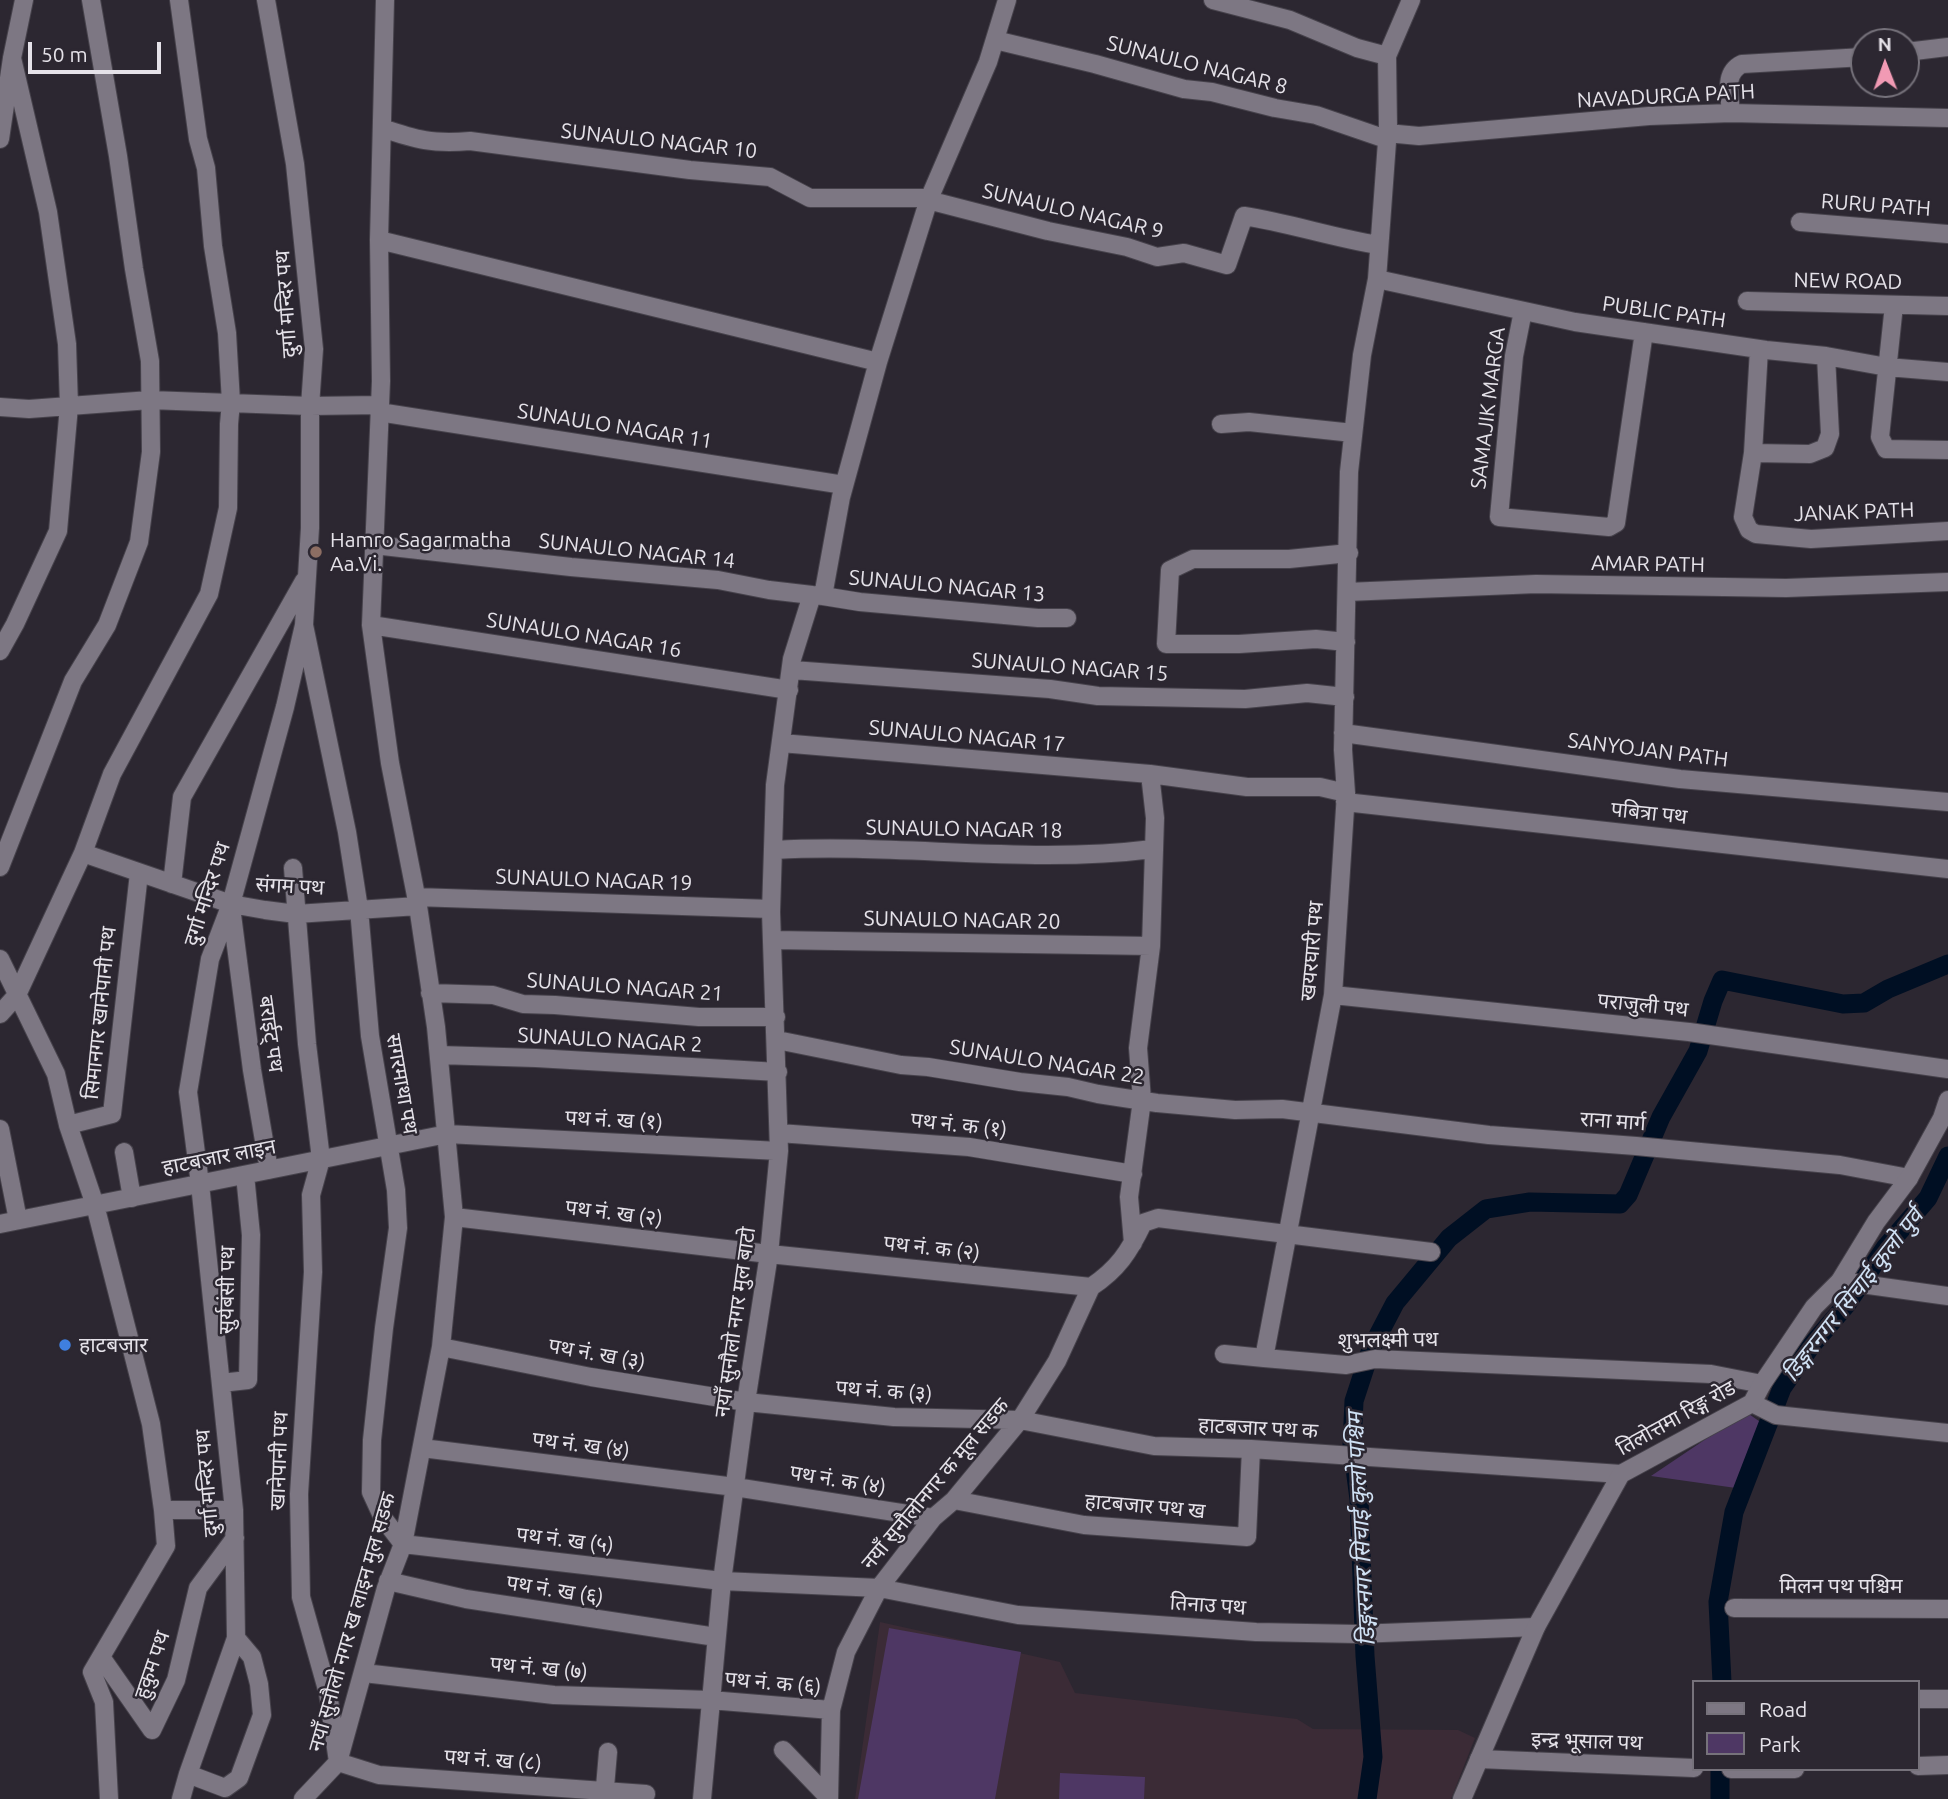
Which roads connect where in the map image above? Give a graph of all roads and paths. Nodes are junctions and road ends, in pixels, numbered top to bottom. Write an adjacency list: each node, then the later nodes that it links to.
1 (24, 0): 13 (street)
2 (91, 0): 36 (street)
3 (179, 0): 37 (street)
4 (266, 0): 39 (street, दुर्गा मन्दिर पथ)
5 (385, 0): 17 (street, नयाँ सुनौलो नगर ख लाइन मुल सडक)
6 (1007, 0): 9 (street, नयाँ सुनौलो नगर मुल बाटो)
7 (1213, 0): 12 (street)
8 (1411, 0): 12 (street)
9 (995, 40): 18 (street, SUNAULO NAGAR 8); 20 (street, नयाँ सुनौलो नगर मुल बाटो)
10 (1948, 47): 11 (street)
11 (1920, 50)
12 (1387, 56): 18 (street, खयरघारी पथ)
13 (12, 58): 19 (street); 38 (street)
14 (1850, 58): 15 (street)
15 (1731, 113): 16 (street, NAVADURGA PATH); 18 (street, NAVADURGA PATH)
16 (1948, 118)
17 (382, 128): 20 (street, SUNAULO NAGAR 10); 23 (street, नयाँ सुनौलो नगर ख लाइन मुल सडक)
18 (1387, 136): 24 (street, खयरघारी पथ)
19 (0, 139)
20 (929, 199): 24 (street, SUNAULO NAGAR 9); 33 (street, नयाँ सुनौलो नगर मुल बाटो)
21 (1800, 222): 22 (street, RURU PATH)
22 (1948, 234)
23 (379, 240): 33 (street); 41 (street, नयाँ सुनौलो नगर ख लाइन मुल सडक)
24 (1379, 245): 25 (street, खयरघारी पथ)
25 (1377, 279): 29 (street, PUBLIC PATH); 43 (street, खयरघारी पथ)
26 (1747, 301): 27 (street, NEW ROAD)
27 (1894, 305): 28 (street, NEW ROAD); 34 (street)
28 (1948, 306)
29 (1523, 311): 30 (street, PUBLIC PATH); 30 (street, SAMAJIK MARGA)
30 (1644, 332): 31 (street, PUBLIC PATH)
31 (1759, 349): 32 (street, PUBLIC PATH); 45 (street)
32 (1826, 356): 34 (street, PUBLIC PATH); 45 (street)
33 (878, 362): 46 (street, नयाँ सुनौलो नगर मुल बाटो)
34 (1887, 367): 35 (street, PUBLIC PATH); 44 (street)
35 (1948, 372)
36 (150, 400): 37 (street, SUNAULO NAGAR 11); 38 (street, SUNAULO NAGAR 11); 70 (street)
37 (231, 402): 39 (street, SUNAULO NAGAR 11); 69 (street)
38 (69, 406): 40 (street, SUNAULO NAGAR 11); 58 (street)
39 (310, 406): 41 (street, SUNAULO NAGAR 11); 50 (street, दुर्गा मन्दिर पथ)
40 (0, 407)
41 (379, 408): 46 (street, SUNAULO NAGAR 11); 48 (street, नयाँ सुनौलो नगर ख लाइन मुल सडक)
42 (1221, 424): 43 (street)
43 (1353, 433): 49 (street, खयरघारी पथ)
44 (1948, 450)
45 (1753, 453): 47 (street, JANAK PATH)
46 (844, 485): 53 (street, नयाँ सुनौलो नगर मुल बाटो)
47 (1948, 531)
48 (374, 545): 53 (street, SUNAULO NAGAR 14); 56 (street, नयाँ सुनौलो नगर ख लाइन मुल सडक)
49 (1349, 553): 52 (street, खयरघारी पथ); 57 (street)
50 (307, 575): 55 (street, दुर्गा मन्दिर पथ); 74 (street)
51 (1948, 582): 52 (street, AMAR PATH)
52 (1347, 592): 57 (street, खयरघारी पथ)
53 (817, 595): 54 (street, SUNAULO NAGAR 13); 59 (street, नयाँ सुनौलो नगर मुल बाटो)
54 (1067, 618)
55 (304, 625): 76 (street, दुर्गा मन्दिर पथ); 77 (street, सगरमाथा पथ)
56 (371, 625): 60 (street, SUNAULO NAGAR 16); 75 (street, नयाँ सुनौलो नगर ख लाइन मुल सडक)
57 (1346, 642): 61 (street, खयरघारी पथ)
58 (0, 651)
59 (792, 670): 60 (street, नयाँ सुनौलो नगर मुल बाटो); 61 (street, SUNAULO NAGAR 15)
60 (789, 690): 63 (street, नयाँ सुनौलो नगर मुल बाटो)
61 (1345, 696): 62 (street, खयरघारी पथ)
62 (1343, 733): 65 (street, खयरघारी पथ); 66 (street, SANYOJAN PATH)
63 (781, 743): 64 (street, SUNAULO NAGAR 17); 68 (street, नयाँ सुनौलो नगर मुल बाटो)
64 (1150, 774): 65 (street, SUNAULO NAGAR 17); 67 (street)
65 (1346, 797): 72 (street, पबित्रा पथ); 85 (street, खयरघारी पथ)
66 (1948, 802)
67 (1153, 849): 68 (street, SUNAULO NAGAR 18); 81 (street)
68 (775, 850): 78 (street, नयाँ सुनौलो नगर मुल बाटो)
69 (83, 853): 73 (street, संगम पथ); 84 (street)
70 (0, 867)
71 (293, 868): 79 (street)
72 (1944, 868)
73 (139, 873): 74 (street, संगम पथ); 95 (street, सिमानगर खानेपानी पथ)
74 (172, 884): 76 (street, संगम पथ)
75 (417, 901): 77 (street, संगम पथ); 78 (street, SUNAULO NAGAR 19); 83 (street, नयाँ सुनौलो नगर ख लाइन मुल सडक)
76 (231, 904): 79 (street, संगम पथ); 102 (street, बराईट् पथ); 106 (street, दुर्गा मन्दिर पथ)
77 (359, 909): 79 (street, संगम पथ); 99 (street, सगरमाथा पथ)
78 (771, 909): 80 (street, नयाँ सुनौलो नगर मुल बाटो)
79 (296, 914): 101 (street)
80 (773, 940): 81 (street, SUNAULO NAGAR 20); 87 (street, नयाँ सुनौलो नगर मुल बाटो)
81 (1151, 946): 92 (street)
82 (0, 959): 84 (street)
83 (430, 993): 87 (street, SUNAULO NAGAR 21); 89 (street, नयाँ सुनौलो नगर ख लाइन मुल सडक)
84 (17, 995): 86 (street); 95 (street)
85 (1333, 995): 90 (street, पराजुली पथ); 94 (street, खयरघारी पथ)
86 (0, 1014)
87 (776, 1017): 88 (street, नयाँ सुनौलो नगर मुल बाटो)
88 (777, 1040): 91 (street, नयाँ सुनौलो नगर मुल बाटो); 92 (street, SUNAULO NAGAR 22)
89 (439, 1055): 91 (street, SUNAULO NAGAR 2); 97 (street, नयाँ सुनौलो नगर ख लाइन मुल सडक)
90 (1948, 1069)
91 (778, 1072): 98 (street, नयाँ सुनौलो नगर मुल बाटो)
92 (1142, 1100): 94 (street, SUNAULO NAGAR 22); 103 (street)
93 (1948, 1100): 105 (street, तिलोत्तमा रिङ्ग रोड)
94 (1312, 1112): 105 (street, राना मार्ग); 112 (street)
95 (68, 1125): 108 (street)
96 (0, 1129): 110 (street)
97 (447, 1134): 98 (street, पथ नं. ख (१)); 99 (street, हाटबजार लाइन); 109 (street, नयाँ सुनौलो नगर ख लाइन मुल सडक)
98 (779, 1142): 103 (street, पथ नं. क (१)); 115 (street, नयाँ सुनौलो नगर मुल बाटो)
99 (389, 1146): 101 (street, हाटबजार लाइन); 137 (street, सगरमाथा पथ)
100 (124, 1152): 107 (street)
101 (321, 1159): 102 (street, हाटबजार लाइन); 155 (street, खानेपानी पथ)
102 (269, 1170): 104 (street, हाटबजार लाइन)
103 (1133, 1174): 113 (street)
104 (245, 1175): 106 (street, हाटबजार लाइन); 122 (street, सुर्यबंसी पथ)
105 (1909, 1178): 116 (street, तिलोत्तमा रिङ्ग रोड)
106 (200, 1184): 107 (street, हाटबजार लाइन); 122 (street, दुर्गा मन्दिर पथ)
107 (132, 1198): 108 (street, हाटबजार लाइन)
108 (94, 1205): 110 (street, हाटबजार लाइन); 133 (street)
109 (454, 1217): 115 (street, पथ नं. ख (२)); 119 (street, नयाँ सुनौलो नगर ख लाइन मुल सडक)
110 (18, 1220): 111 (street, हाटबजार लाइन)
111 (0, 1224)
112 (1287, 1234): 113 (street); 114 (street); 121 (street)
113 (1133, 1242): 117 (street)
114 (1431, 1252)
115 (769, 1254): 117 (street, पथ नं. क (२)); 124 (street, नयाँ सुनौलो नगर मुल बाटो)
116 (1841, 1281): 118 (street); 123 (street, तिलोत्तमा रिङ्ग रोड)
117 (1091, 1287): 126 (street, नयाँ सुनौलोनगर क मूल सडक)
118 (1948, 1296)
119 (441, 1347): 124 (street, पथ नं. ख (३)); 128 (street, नयाँ सुनौलो नगर ख लाइन मुल सडक)
120 (1224, 1354): 121 (street, शुभलक्ष्मी पथ)
121 (1264, 1359): 123 (street, शुभलक्ष्मी पथ)
122 (221, 1383): 134 (street, दुर्गा मन्दिर पथ)
123 (1762, 1384): 125 (street, तिलोत्तमा रिङ्ग रोड)
124 (746, 1402): 126 (street, पथ नं. क (३)); 131 (street, नयाँ सुनौलो नगर मुल बाटो)
125 (1752, 1403): 127 (street); 130 (street, तिलोत्तमा रिङ्ग रोड)
126 (1020, 1420): 129 (street, हाटबजार पथ क); 132 (street, नयाँ सुनौलोनगर क मूल सडक)
127 (1948, 1433)
128 (422, 1448): 131 (street, पथ नं. ख (४)); 137 (street, नयाँ सुनौलो नगर ख लाइन मुल सडक)
129 (1251, 1450): 130 (street, हाटबजार पथ क); 132 (street, हाटबजार पथ ख)
130 (1621, 1474): 143 (street, तिलोत्तमा रिङ्ग रोड)
131 (735, 1487): 135 (street, पथ नं. क (४)); 139 (street, नयाँ सुनौलो नगर मुल बाटो)
132 (954, 1500): 135 (street, नयाँ सुनौलोनगर क मूल सडक)
133 (163, 1510): 134 (street); 146 (street)
134 (234, 1510): 136 (street, दुर्गा मन्दिर पथ)
135 (933, 1518): 140 (street, नयाँ सुनौलोनगर क मूल सडक)
136 (235, 1538): 145 (street, दुर्गा मन्दिर पथ); 146 (street, हुकुम पथ)
137 (403, 1544): 138 (street, नयाँ सुनौलो नगर ख लाइन मुल सडक); 139 (street, पथ नं. ख (५))
138 (388, 1581): 144 (street, पथ नं. ख (६)); 147 (street, नयाँ सुनौलो नगर ख लाइन मुल सडक)
139 (722, 1581): 140 (street, पथ नं. ख (५)); 144 (street, नयाँ सुनौलो नगर मुल बाटो)
140 (879, 1588): 143 (street, तिनाउ पथ); 151 (street, नयाँ सुनौलोनगर क मूल सडक)
141 (1734, 1608): 142 (street, मिलन पथ पश्चिम)
142 (1948, 1609)
143 (1536, 1627): 154 (street, तिलोत्तमा रिङ्ग रोड)
144 (716, 1637): 150 (street, नयाँ सुनौलो नगर मुल बाटो)
145 (236, 1638): 159 (street, दुर्गा मन्दिर पथ); 159 (street)
146 (101, 1657): 163 (street)
147 (364, 1673): 150 (street, पथ नं. ख (७)); 155 (street, नयाँ सुनौलो नगर ख लाइन मुल सडक)
148 (1920, 1699): 149 (street)
149 (1948, 1699)
150 (710, 1700): 151 (street, पथ नं. क (६)); 166 (street, नयाँ सुनौलो नगर मुल बाटो)
151 (831, 1710): 162 (street, नयाँ सुनौलोनगर क मूल सडक)
152 (783, 1750): 162 (street)
153 (608, 1752): 161 (street)
154 (1479, 1759): 158 (street, इन्द्र भूसाल पथ); 167 (street, तिलोत्तमा रिङ्ग रोड)
155 (338, 1762): 161 (street, पथ नं. ख (८)); 165 (street, नयाँ सुनौलो नगर ख लाइन मुल सडक)
156 (1948, 1765): 157 (street)
157 (1920, 1766)
158 (1692, 1768)
159 (188, 1774): 164 (street, दुर्गा मन्दिर पथ)
160 (646, 1794): 161 (street, पथ नं. ख (८))
161 (604, 1795)
162 (829, 1798)
163 (109, 1799)
164 (181, 1799)
165 (303, 1799)
166 (702, 1799)
167 (1462, 1799)

